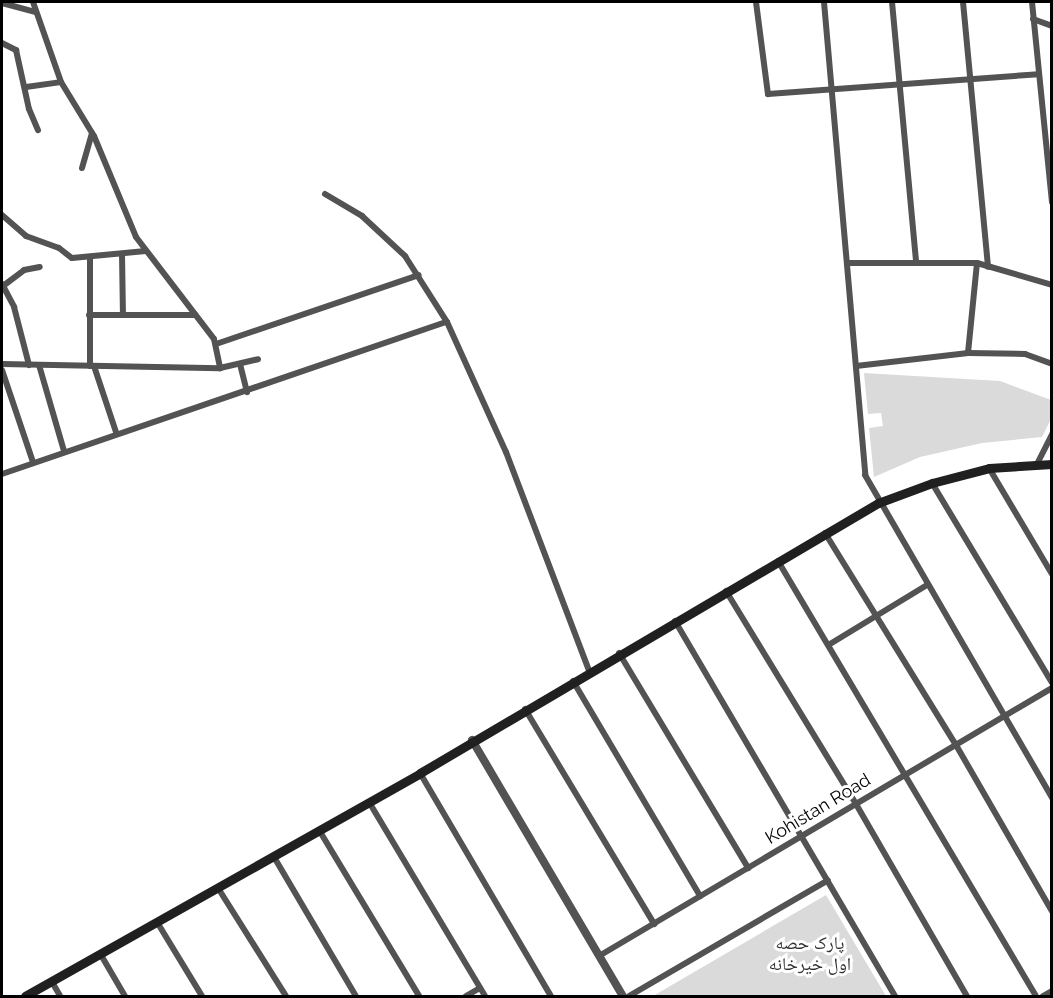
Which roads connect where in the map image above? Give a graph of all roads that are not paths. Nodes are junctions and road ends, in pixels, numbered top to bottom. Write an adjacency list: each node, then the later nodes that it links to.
1 (33, 2): 8 (street)
2 (756, 2): 17 (street)
3 (824, 2): 17 (street)
4 (892, 2): 15 (street)
5 (963, 2): 13 (street)
6 (1032, 2): 9 (street)
7 (2, 3): 8 (street)
8 (36, 12): 14 (street)
9 (1033, 19): 10 (street); 12 (street)
10 (1052, 26)
11 (2, 43): 16 (street)
12 (1038, 74): 13 (street); 22 (street)
13 (969, 80): 15 (street); 31 (street)
14 (61, 82): 16 (street); 19 (street)
15 (900, 85): 17 (street); 27 (street)
16 (26, 87): 18 (street)
17 (831, 91): 28 (street)
18 (38, 130)
19 (92, 133): 20 (street); 24 (street)
20 (82, 168)
21 (325, 194): 32 (street)
22 (1052, 202)
23 (2, 215): 26 (street)
24 (146, 251): 25 (street); 37 (street)
25 (122, 254): 26 (street); 36 (street)
26 (90, 257): 35 (street)
27 (916, 262): 28 (street); 29 (street)
28 (848, 263): 48 (street)
29 (977, 263): 31 (street); 40 (street)
30 (40, 267): 33 (street)
31 (988, 267): 34 (street)
32 (419, 275): 38 (street); 39 (street)
33 (2, 285): 45 (street)
34 (1052, 285)
35 (89, 315): 36 (street); 47 (street)
36 (123, 315): 37 (street)
37 (195, 315): 39 (street)
38 (447, 322): 51 (street); 71 (street)
39 (216, 344): 49 (street)
40 (968, 353): 44 (street); 48 (street)
41 (258, 359): 43 (street)
42 (2, 364): 45 (street)
43 (240, 364): 49 (street); 51 (street)
44 (1052, 364)
45 (29, 365): 46 (street)
46 (39, 365): 47 (street); 54 (street)
47 (92, 366): 49 (street); 52 (street)
48 (856, 366): 61 (street)
49 (220, 368)
50 (2, 370): 55 (street)
51 (247, 392): 52 (street)
52 (116, 432): 54 (street)
53 (1052, 435): 56 (street)
54 (64, 451): 55 (street)
55 (33, 462): 59 (street)
56 (1037, 464): 57 (main road); 58 (main road)
57 (1052, 464)
58 (989, 468): 60 (main road); 64 (street)
59 (2, 474)
60 (932, 483): 61 (main road); 73 (street)
61 (878, 503): 62 (main road); 65 (street)
62 (825, 533): 63 (main road); 67 (street)
63 (778, 561): 66 (main road); 69 (street)
64 (1052, 574)
65 (927, 585): 67 (street); 76 (street)
66 (726, 591): 68 (main road); 83 (street)
67 (876, 616): 69 (street); 78 (street)
68 (675, 621): 70 (main road); 85 (street)
69 (830, 644): 80 (street)
70 (619, 653): 71 (main road); 87 (street)
71 (589, 670): 72 (main road)
72 (573, 680): 75 (main road); 90 (street)
73 (1052, 683)
74 (1052, 688): 76 (street, Kohistan Road)
75 (524, 708): 77 (main road); 93 (street)
76 (1004, 716): 78 (street, Kohistan Road); 81 (street)
77 (472, 740): 79 (main road); 95 (street)
78 (956, 745): 80 (street, Kohistan Road); 91 (street)
79 (420, 773): 82 (main road); 108 (street)
80 (905, 775): 83 (street, Kohistan Road); 113 (street)
81 (1052, 798)
82 (369, 802): 84 (main road); 97 (street)
83 (856, 804): 85 (street, Kohistan Road); 112 (street)
84 (319, 830): 86 (main road); 105 (street)
85 (802, 836): 87 (street, Kohistan Road); 88 (street)
86 (274, 857): 89 (main road); 104 (street)
87 (748, 868): 90 (street, Kohistan Road)
88 (828, 880): 110 (street); 111 (street)
89 (218, 888): 92 (main road); 103 (street)
90 (700, 897): 93 (street, Kohistan Road)
91 (1052, 912)
92 (157, 922): 94 (main road); 102 (street)
93 (654, 924): 95 (street, Kohistan Road)
94 (101, 955): 96 (main road); 101 (street)
95 (599, 956): 109 (street)
96 (52, 982): 99 (main road); 100 (street)
97 (480, 988): 106 (street); 107 (street)
98 (1052, 992): 114 (street)
99 (25, 996)
100 (60, 996)
101 (125, 996)
102 (202, 996)
103 (286, 996)
104 (356, 996)
105 (419, 996)
106 (466, 996)
107 (485, 996)
108 (551, 996)
109 (623, 996)
110 (629, 996)
111 (895, 996)
112 (968, 996)
113 (1036, 996)
114 (1043, 996)

